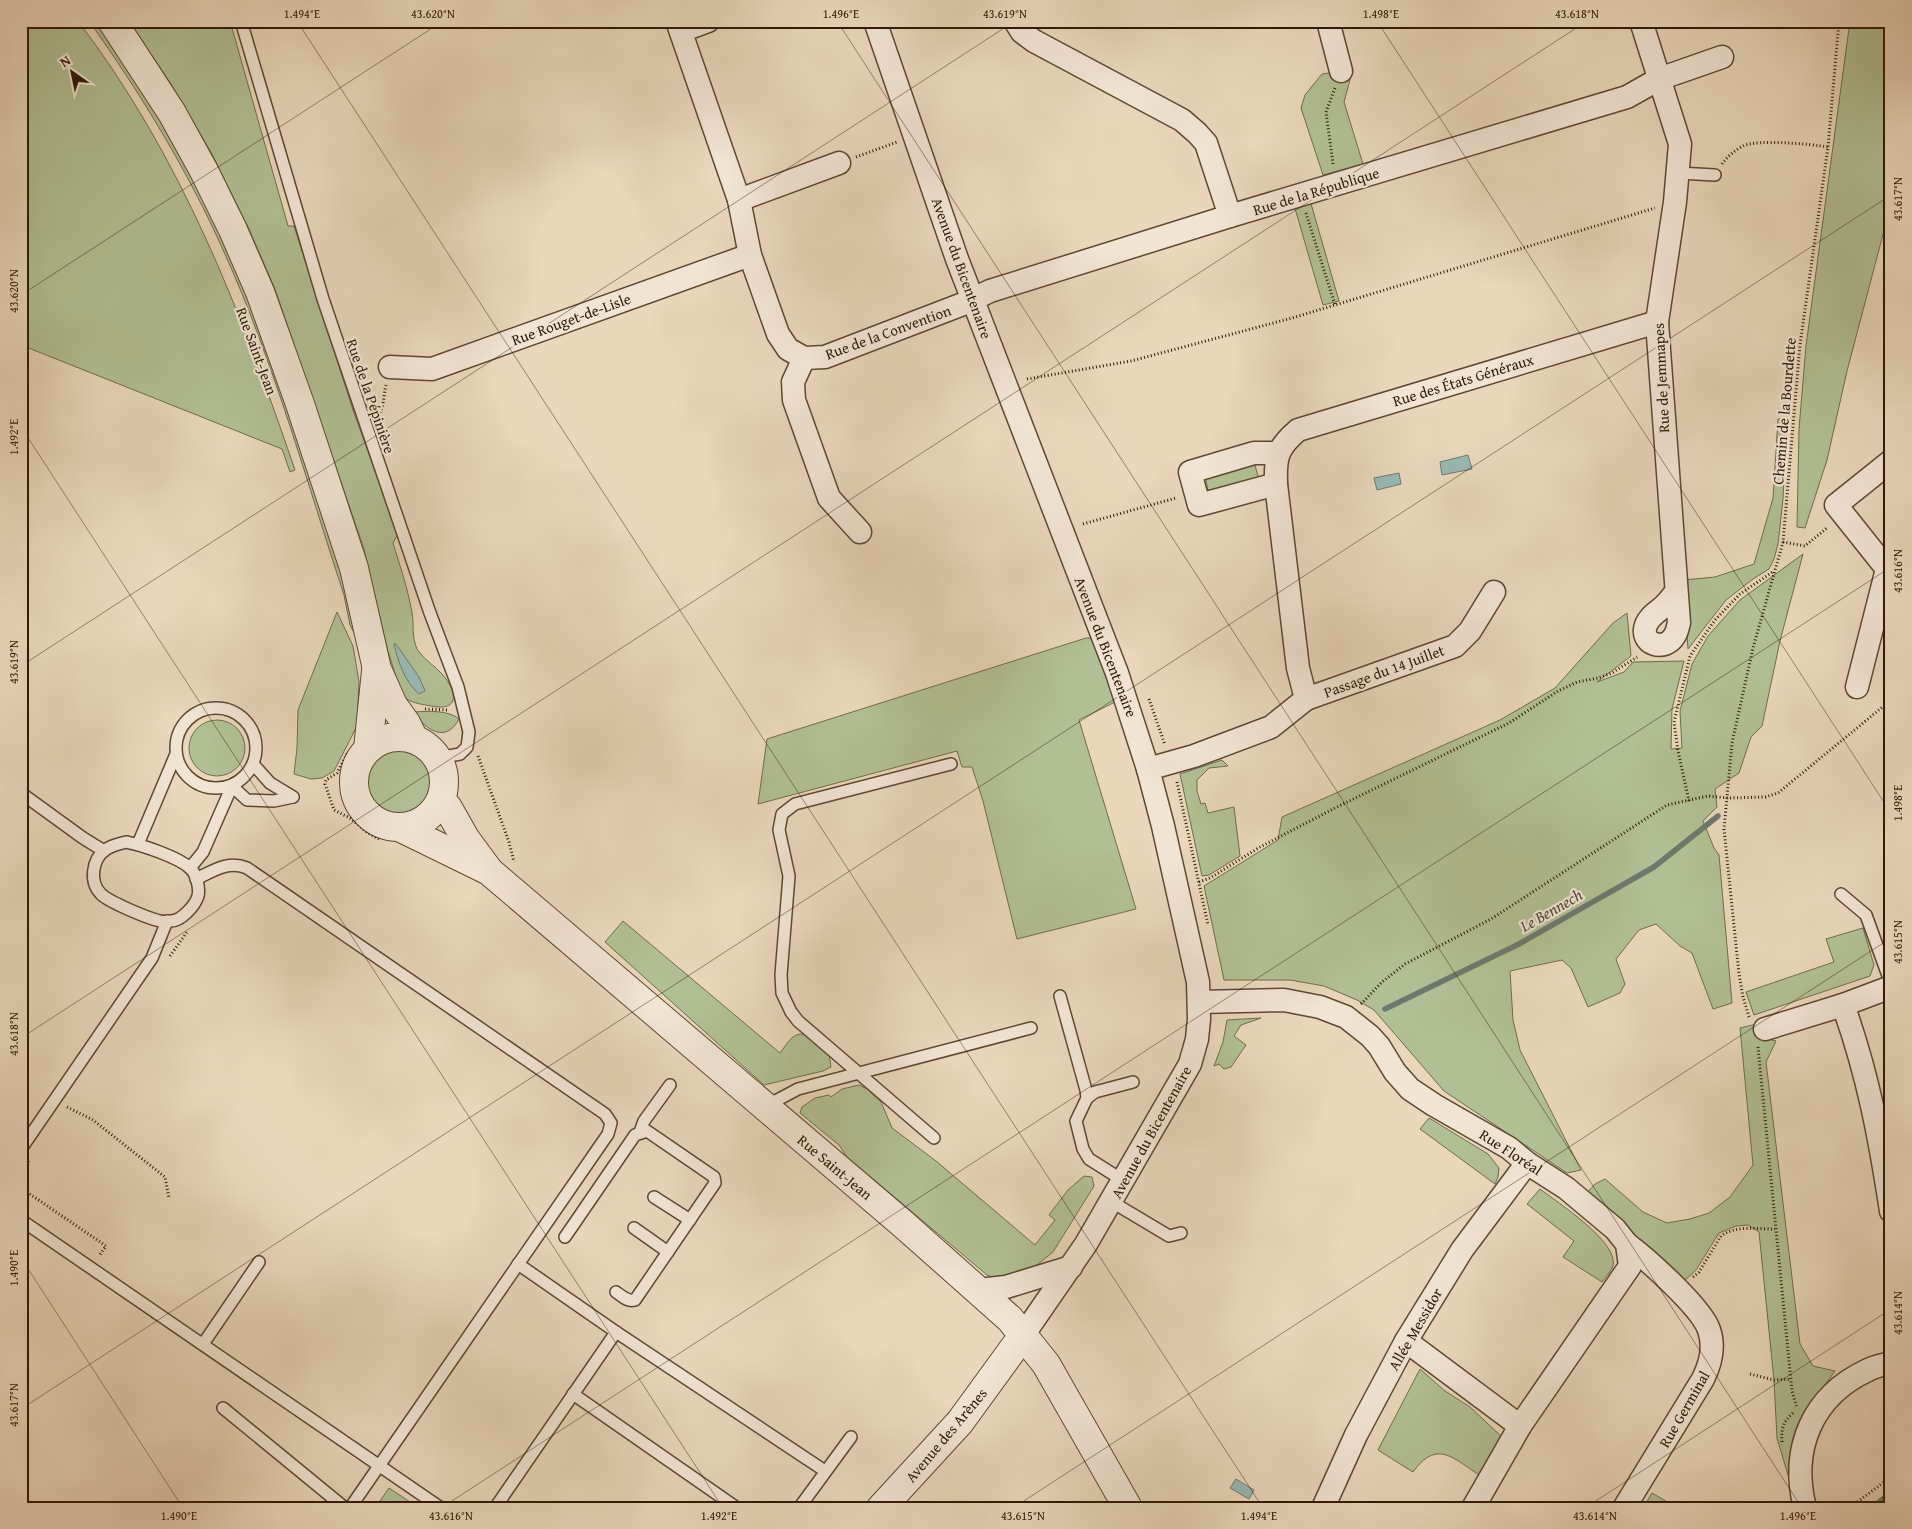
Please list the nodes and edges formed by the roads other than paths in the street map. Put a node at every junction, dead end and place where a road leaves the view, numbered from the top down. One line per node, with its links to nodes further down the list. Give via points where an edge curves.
1 (241, 21): 34 (lane, Rue de la Pépinière, via 323,299 458,688 469,732 467,747 460,754)
2 (708, 21): 7 (street, Rue de la Convention)
3 (875, 21): 18 (street, Avenue du Bicentenaire)
4 (1016, 21): 16 (street, via 1022,32 1034,41 1182,120 1197,132 1206,143)
5 (1330, 21): 10 (street)
6 (1641, 21): 11 (street, Rue de Jemmapes)
7 (679, 26): 15 (street, Rue de la Convention)
8 (102, 28): 28 (street, Rue Saint-Jean, via 172,113 200,162 260,292 354,568)
9 (1722, 57): 11 (street)
10 (1341, 70)
11 (1659, 79): 13 (street, Rue de Jemmapes, via 1680,144); 16 (street, Rue de la République, via 1626,97)
12 (839, 163): 15 (street)
13 (1678, 173): 14 (lane); 19 (street, Rue de Jemmapes)
14 (1714, 175)
15 (740, 200): 17 (street, Rue de la Convention)
16 (1230, 216): 18 (street, Rue de la République)
17 (750, 255): 20 (street, Rue de la Convention, via 778,334 788,349); 21 (street, Rue Rouget-de-Lisle, via 432,369)
18 (972, 299): 20 (street, Rue de la Convention, via 825,357); 37 (street, Avenue du Bicentenaire, via 1117,673)
19 (1656, 322): 22 (street, Rue des États Généraux, via 1298,430); 27 (street, Rue de Jemmapes, via 1678,623 1675,635)
20 (804, 358): 25 (street, Rue de la Convention, via 793,382 794,400 830,498)
21 (390, 367)
22 (1278, 452): 24 (street); 24 (street, via 1254,453 1190,472 1199,505)
23 (1891, 461): 29 (street, via 1836,505 1887,570)
24 (1276, 484): 30 (street, via 1298,668)
25 (860, 532)
26 (1494, 592): 30 (street, Passage du 14 Juillet, via 1470,630 1455,646)
27 (1659, 646)
28 (377, 669): 31 (street, Rue Saint-Jean, via 393,705); 32 (street, Rue Saint-Jean)
29 (1857, 687)
30 (1306, 698): 37 (street, via 1271,727 1194,756)
31 (414, 739): 32 (street, via 402,736 389,738); 34 (street, via 428,746)
32 (368, 749): 41 (street, via 360,758 355,774 359,803 376,821)
33 (176, 754): 35 (lane, via 179,733 191,716 211,708 221,708 241,716 254,733); 38 (lane, via 184,773 201,786); 42 (lane)
34 (438, 758): 40 (street, via 444,771 445,786)
35 (254, 764): 38 (lane); 38 (lane, via 270,783 294,797 274,801 247,800)
36 (951, 764): 55 (lane, via 796,804 782,814 779,830 789,876 782,993 798,1021)
37 (1148, 769): 51 (street, Avenue du Bicentenaire)
38 (232, 786): 44 (lane, via 203,852)
39 (21, 793): 43 (lane)
40 (441, 800): 41 (street, via 431,814 417,824); 45 (street, Rue Saint-Jean, via 465,838)
41 (399, 827): 45 (street, Rue Saint-Jean)
42 (138, 844): 43 (lane, via 114,844); 44 (lane)
43 (104, 851): 48 (lane, via 93,872 99,892 107,900)
44 (190, 868): 46 (lane)
45 (502, 869): 59 (street, Rue Saint-Jean)
46 (196, 880): 48 (lane, via 198,896 190,909 175,921); 76 (lane, via 227,865 247,868 605,1114 611,1123 608,1134)
47 (1841, 894): 49 (lane, via 1866,915)
48 (167, 921): 62 (lane, via 152,958)
49 (1891, 986): 52 (street)
50 (1060, 996): 58 (lane)
51 (1200, 1002): 63 (street, Rue Floréal, via 1284,1000 1320,1006 1346,1017 1379,1046 1410,1089 1510,1148); 64 (street, Avenue du Bicentenaire, via 1197,1039 1190,1064)
52 (1843, 1004): 54 (street); 67 (street, via 1858,1047 1878,1129)
53 (1032, 1028): 55 (lane)
54 (1757, 1030)
55 (861, 1073): 59 (lane, via 798,1089); 61 (lane)
56 (1133, 1082): 58 (lane, via 1095,1092)
57 (670, 1086): 60 (lane, via 644,1121)
58 (1087, 1098): 64 (lane, via 1076,1121 1083,1149 1089,1160)
59 (765, 1107): 78 (street, Rue Saint-Jean)
60 (640, 1132): 69 (lane, via 647,1131 714,1177 714,1183); 72 (lane)
61 (934, 1138)
62 (21, 1149)
63 (1528, 1163): 73 (street, Rue Floréal, via 1566,1188 1615,1229); 82 (street, Allée Messidor, via 1462,1250)
64 (1124, 1181): 66 (street, Avenue du Bicentenaire)
65 (654, 1197): 69 (lane)
66 (1112, 1202): 71 (lane, via 1169,1236); 77 (street, Avenue du Bicentenaire)
67 (1891, 1211)
68 (21, 1220): 83 (lane)
69 (690, 1220): 74 (lane)
70 (634, 1228): 74 (lane)
71 (1181, 1233)
72 (565, 1237)
73 (1627, 1244): 87 (street, via 1630,1266); 101 (street, Rue Germinal, via 1646,1259 1702,1317 1709,1330 1712,1358 1703,1379)
74 (668, 1252): 79 (lane, via 636,1300 631,1301)
75 (259, 1262): 83 (lane)
76 (518, 1264): 80 (lane); 89 (lane)
77 (1071, 1267): 78 (street, via 1006,1287); 81 (street, Avenue du Bicentenaire)
78 (979, 1290): 81 (street, Rue Saint-Jean)
79 (616, 1292)
80 (616, 1332): 85 (lane); 90 (lane)
81 (1024, 1334): 97 (street, Avenue des Arènes, via 960,1422); 98 (street, Rue Saint-Jean, via 1046,1364)
82 (1406, 1341): 87 (street); 99 (street, Allée Messidor, via 1356,1435)
83 (203, 1344): 89 (lane)
84 (1891, 1364): 102 (street, via 1869,1369 1849,1381 1818,1411 1807,1432 1801,1460 1800,1483)
85 (573, 1394): 94 (lane); 95 (lane)
86 (223, 1408): 91 (lane)
87 (1520, 1426): 100 (street)
88 (851, 1437): 90 (lane)
89 (381, 1466): 92 (lane); 93 (lane)
90 (825, 1471): 96 (lane)
91 (345, 1508)
92 (350, 1508)
93 (442, 1508)
94 (495, 1508)
95 (737, 1508)
96 (799, 1508)
97 (881, 1508)
98 (1128, 1508)
99 (1323, 1508)
100 (1473, 1508)
101 (1624, 1508)
102 (1805, 1508)

